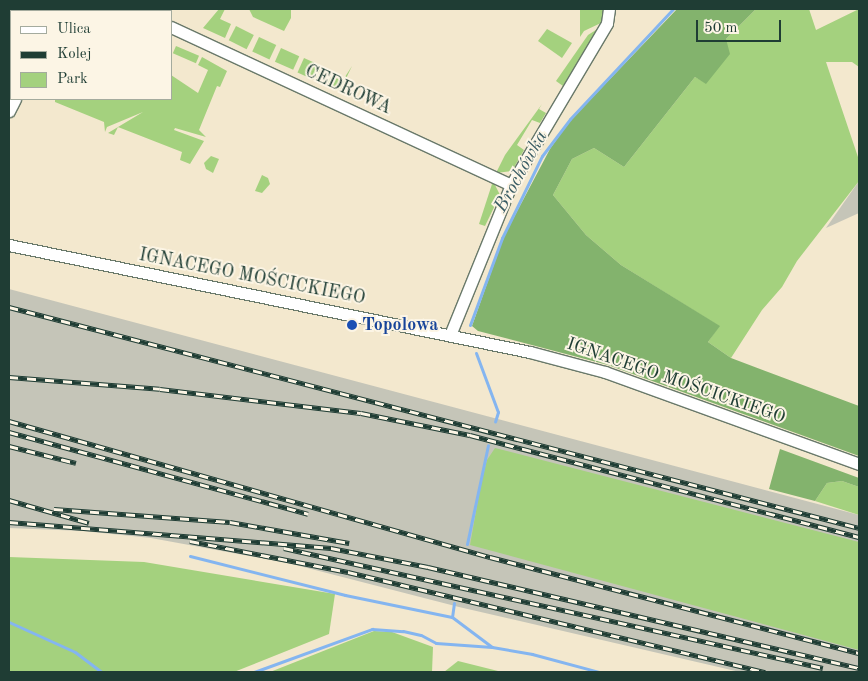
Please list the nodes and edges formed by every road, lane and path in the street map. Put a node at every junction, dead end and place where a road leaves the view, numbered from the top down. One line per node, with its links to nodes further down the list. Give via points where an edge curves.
1 (609, 9): 3 (street, via 607,23)
2 (172, 27): 3 (street, CEDROWA)
3 (511, 186): 5 (street)
4 (9, 245): 5 (street, IGNACEGO MOŚCICKIEGO)
5 (450, 334): 6 (street, IGNACEGO MOŚCICKIEGO, via 605,372)
6 (859, 464)

